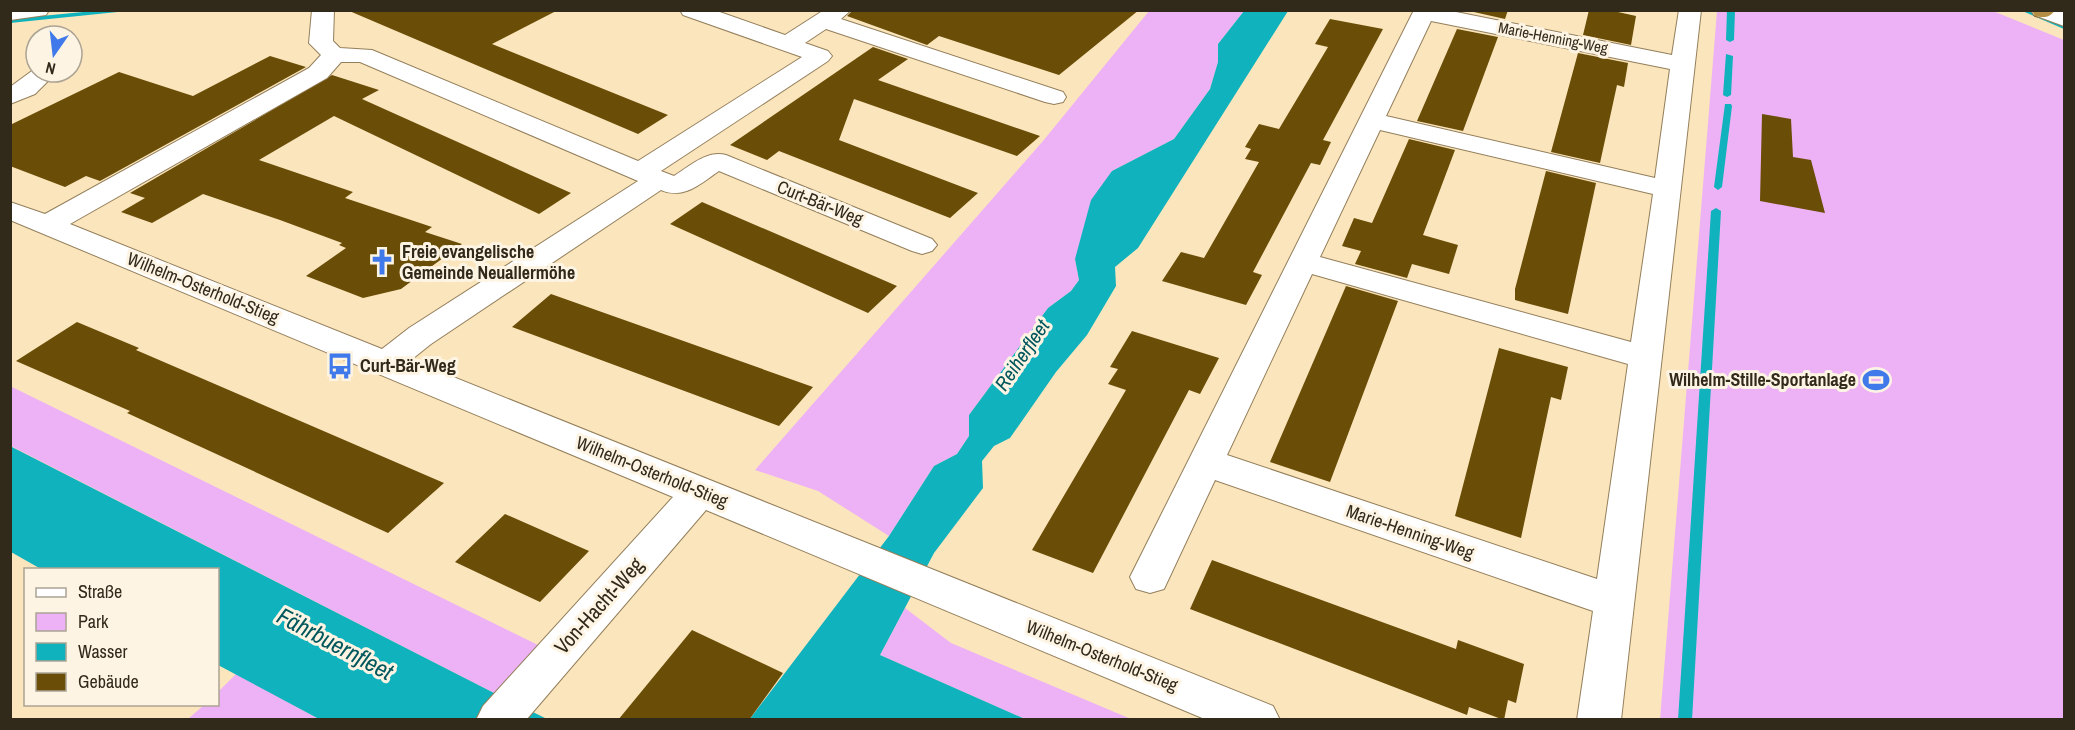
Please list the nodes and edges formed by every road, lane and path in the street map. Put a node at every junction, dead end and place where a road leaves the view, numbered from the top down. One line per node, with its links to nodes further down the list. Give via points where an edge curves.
1 (38, 10): 7 (street)
2 (323, 10): 12 (street, via 321,43)
3 (691, 10): 11 (street)
4 (1690, 10): 14 (street)
5 (2043, 11): 9 (street)
6 (1424, 12): 14 (street, Marie-Henning-Weg); 18 (street, Marie-Henning-Weg)
7 (10, 13)
8 (832, 16): 10 (street); 11 (street)
9 (2064, 19)
10 (857, 32): 13 (street); 17 (street)
11 (787, 44): 13 (street)
12 (334, 55): 21 (street, via 364,55); 24 (street, via 318,73)
13 (820, 56): 19 (street)
14 (1683, 64): 22 (street)
15 (32, 84): 16 (street)
16 (10, 97)
17 (1054, 97)
18 (1371, 120): 22 (street); 26 (street, Marie-Henning-Weg)
19 (681, 146): 20 (street, Curt-Bär-Weg); 21 (street)
20 (717, 161): 21 (street, via 676,187); 25 (street, Curt-Bär-Weg)
21 (649, 176): 28 (street)
22 (1667, 189): 27 (street)
23 (10, 210): 24 (street, Wilhelm-Osterhold-Stieg)
24 (46, 225): 28 (street, Wilhelm-Osterhold-Stieg)
25 (922, 245)
26 (1302, 262): 27 (street); 29 (street, Marie-Henning-Weg)
27 (1645, 357): 32 (street)
28 (386, 363): 30 (street, Wilhelm-Osterhold-Stieg)
29 (1205, 462): 31 (street, Marie-Henning-Weg); 32 (street, Marie-Henning-Weg)
30 (700, 492): 33 (street, Von-Hacht-Weg); 34 (street, Wilhelm-Osterhold-Stieg)
31 (1150, 577)
32 (1614, 601): 35 (street)
33 (511, 706)
34 (1258, 720)
35 (1599, 720)

